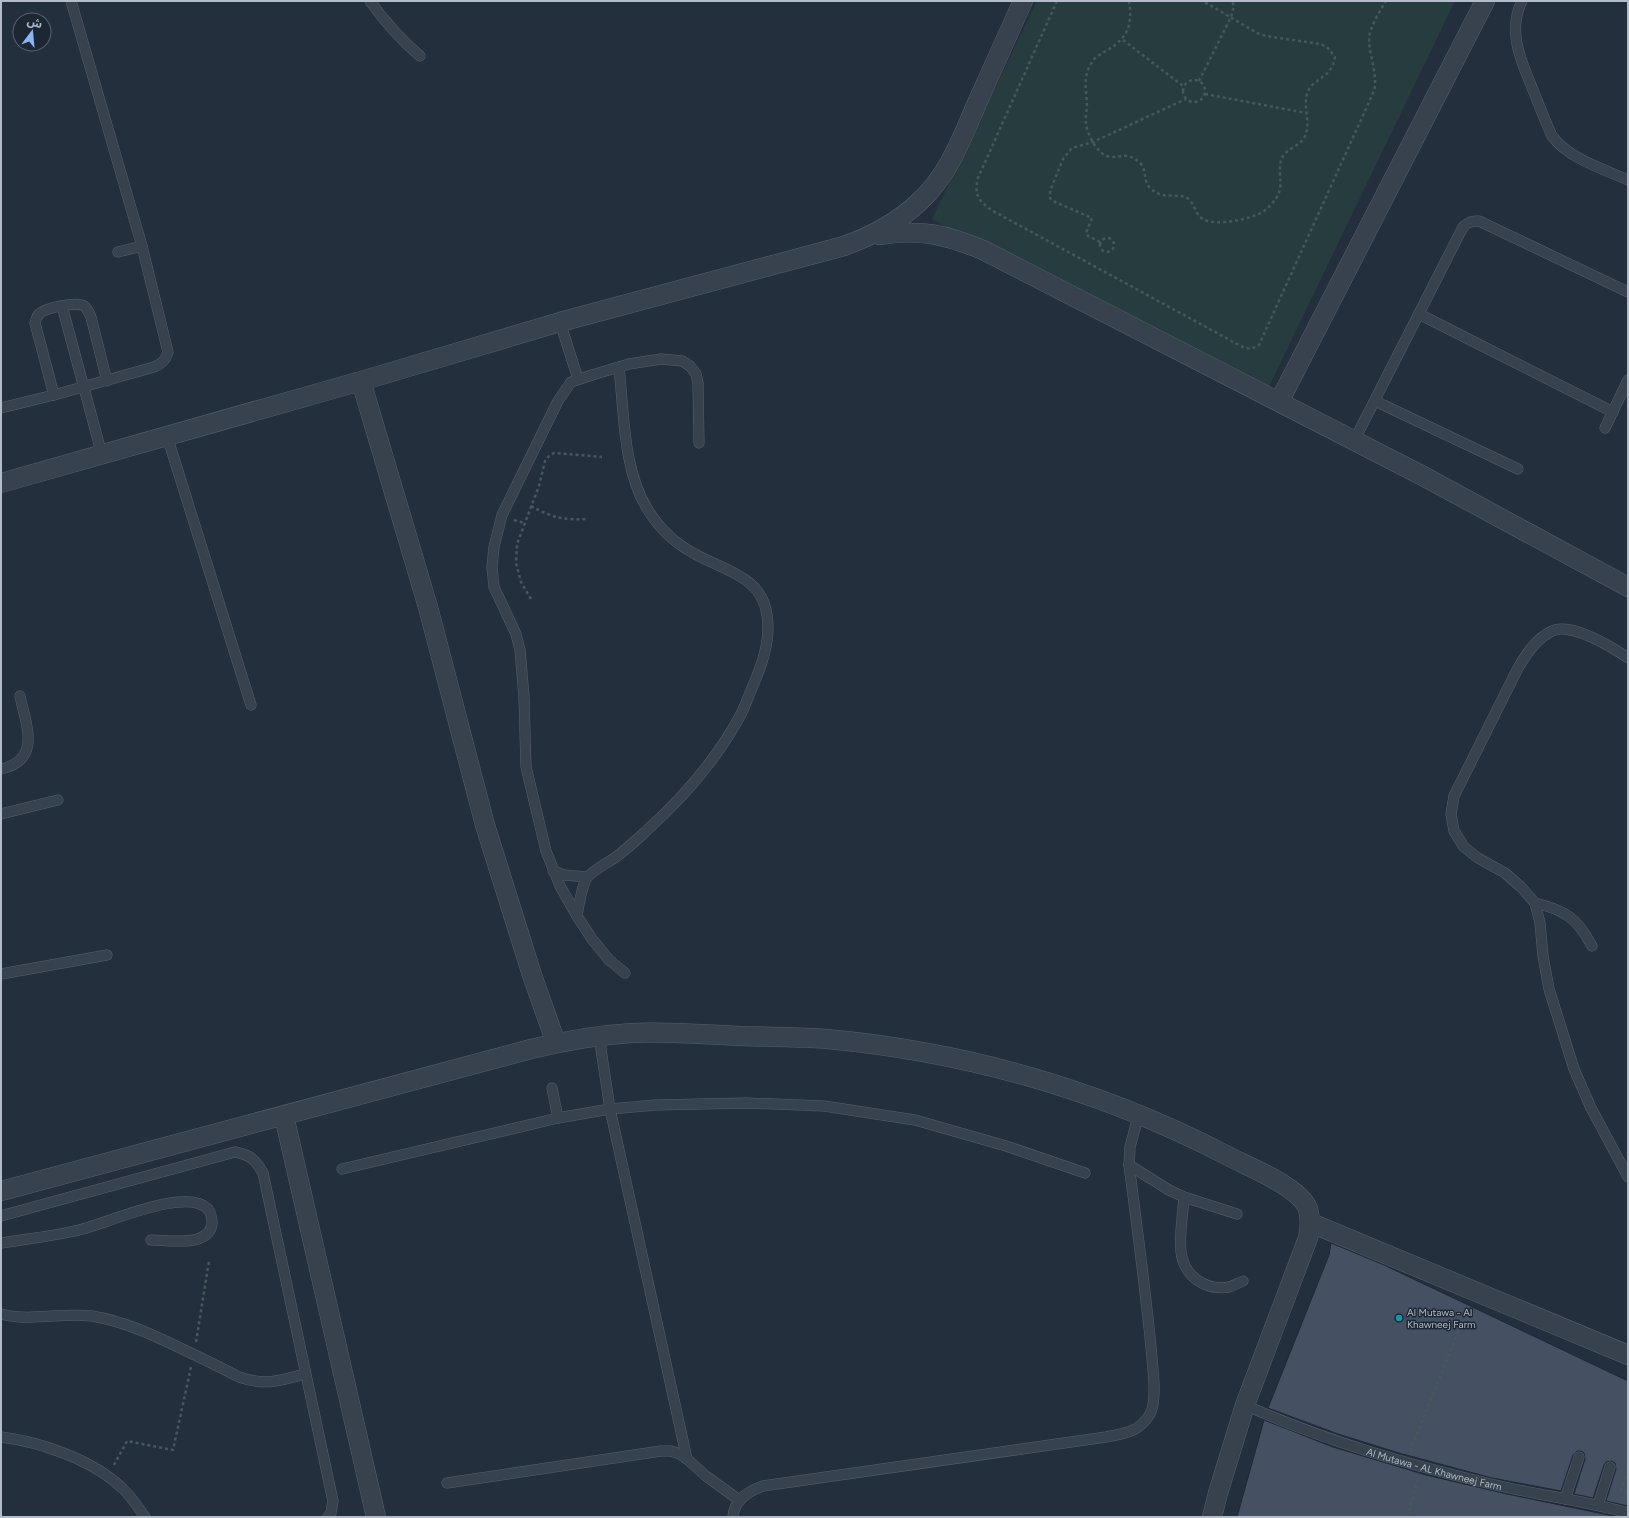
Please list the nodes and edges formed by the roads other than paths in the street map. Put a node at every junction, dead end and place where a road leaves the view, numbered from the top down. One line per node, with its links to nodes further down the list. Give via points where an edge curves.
1 (71, 1): 9 (lane)
2 (370, 1): 6 (lane, via 382,19)
3 (1023, 1): 8 (street, via 940,180 903,216)
4 (1485, 1): 23 (street)
5 (1522, 1): 7 (lane, via 1515,26 1517,50 1552,136 1572,154)
6 (420, 56)
7 (1628, 180)
8 (872, 236): 14 (street, via 844,246); 23 (street, via 907,232 928,233 956,239 983,250)
9 (142, 246): 10 (lane); 18 (lane, via 168,352 161,364)
10 (118, 252)
11 (1628, 292): 13 (lane, via 1479,221 1473,221 1463,227)
12 (62, 306): 18 (lane, via 78,303 89,311); 20 (lane); 21 (lane, via 39,314 35,323)
13 (1419, 314): 22 (lane); 25 (lane)
14 (560, 322): 16 (lane); 19 (street)
15 (619, 367): 16 (lane); 28 (lane, via 661,359 682,361 690,366 696,374 698,383); 41 (lane, via 630,466 641,499 661,528 677,543 749,582 761,596 767,613 768,632 758,675 740,716 716,753 670,809 622,852)
16 (578, 379): 40 (lane, via 571,382 558,401 502,516 492,567 494,587 516,634 520,650 526,767)
17 (1628, 380): 25 (lane)
18 (106, 381): 20 (lane)
19 (361, 381): 27 (street); 49 (street, via 428,607 485,825)
20 (83, 387): 21 (lane); 30 (lane)
21 (54, 395): 24 (lane)
22 (1375, 401): 29 (lane); 31 (lane)
23 (1279, 402): 29 (street)
24 (1, 408)
25 (1613, 412): 26 (lane)
26 (1604, 428)
27 (168, 436): 30 (street); 36 (lane)
28 (698, 442)
29 (1354, 442): 33 (street, via 1505,519)
30 (102, 455): 32 (street)
31 (1518, 469)
32 (1, 483)
33 (1628, 587)
34 (1628, 658): 42 (lane, via 1578,632 1564,629 1552,630 1538,640 1525,655 1454,796 1451,814 1453,826 1464,847 1522,886)
35 (20, 696): 37 (lane, via 28,746 19,763)
36 (251, 705)
37 (1, 769)
38 (58, 800): 39 (lane)
39 (1, 814)
40 (553, 871): 41 (lane); 43 (lane)
41 (587, 878): 43 (lane)
42 (1535, 903): 44 (lane, via 1553,907 1569,916 1583,929); 58 (lane, via 1549,989 1574,1069 1591,1108)
43 (577, 916): 46 (lane, via 609,960)
44 (1592, 946)
45 (107, 955): 47 (lane)
46 (625, 973)
47 (1, 974)
48 (599, 1036): 49 (street); 51 (lane); 52 (street, via 669,1033 826,1039 919,1051 1069,1088)
49 (556, 1043): 53 (street)
50 (552, 1088): 54 (lane)
51 (610, 1109): 54 (lane); 57 (lane, via 746,1103 824,1106 915,1120 1006,1146); 73 (lane)
52 (1138, 1113): 55 (lane, via 1130,1147); 63 (street, via 1286,1186 1299,1195 1308,1208)
53 (284, 1116): 59 (street); 82 (street)
54 (558, 1118): 56 (lane)
55 (1129, 1165): 60 (lane); 77 (lane, via 1148,1312 1154,1393 1151,1412 1140,1427 1106,1437 763,1486 750,1490)
56 (342, 1169)
57 (1085, 1173)
58 (1628, 1177)
59 (1, 1191)
60 (1184, 1197): 61 (lane); 66 (lane, via 1181,1251 1184,1264 1191,1276 1202,1284 1216,1288 1230,1287)
61 (1237, 1214)
62 (1, 1216): 69 (lane, via 235,1152 247,1155 257,1162 262,1173)
63 (1311, 1223): 68 (street); 70 (street, via 1303,1254)
64 (151, 1240): 65 (lane, via 201,1239 212,1227 210,1211 198,1202 155,1206 81,1229)
65 (1, 1243)
66 (1243, 1281)
67 (1, 1314): 69 (lane, via 10,1317 63,1314 121,1322 254,1382 269,1382)
68 (1628, 1355)
69 (305, 1374): 81 (lane, via 333,1501)
70 (1245, 1405): 76 (lane, Al Mutawa - AL Khawneej Farm, via 1334,1441 1405,1462 1492,1485); 84 (street)
71 (1, 1437): 80 (lane, via 48,1447 89,1465 123,1488)
72 (1579, 1457): 76 (lane)
73 (687, 1459): 75 (lane, via 671,1451 661,1451); 77 (lane)
74 (1610, 1467): 78 (lane)
75 (447, 1483)
76 (1566, 1499): 78 (lane, Al Mutawa - AL Khawneej Farm)
77 (739, 1500): 83 (lane)
78 (1598, 1506): 79 (lane, Al Mutawa - AL Khawneej Farm)
79 (1628, 1513)
80 (145, 1517)
81 (328, 1517)
82 (376, 1517)
83 (733, 1517)
84 (1212, 1517)

